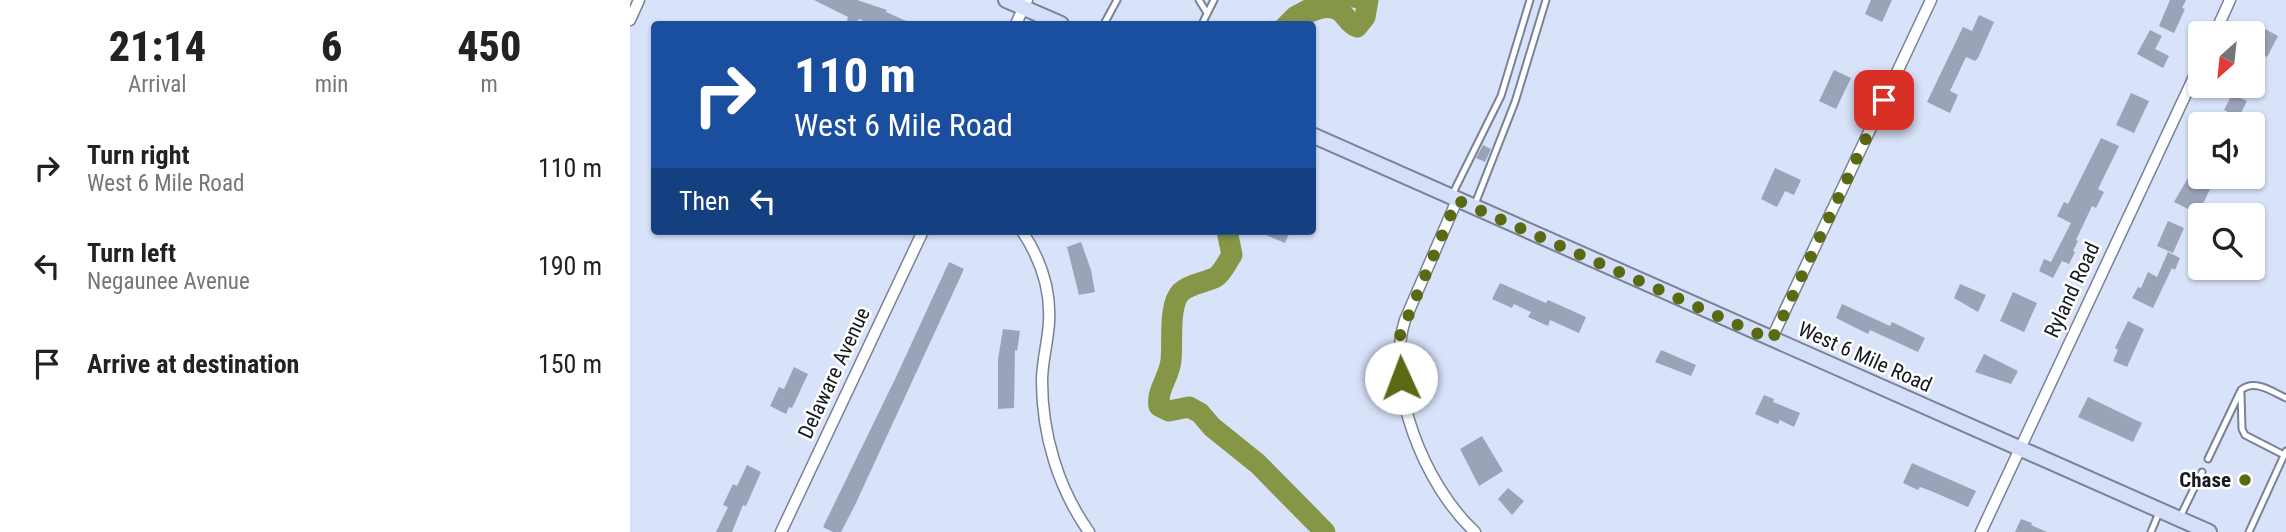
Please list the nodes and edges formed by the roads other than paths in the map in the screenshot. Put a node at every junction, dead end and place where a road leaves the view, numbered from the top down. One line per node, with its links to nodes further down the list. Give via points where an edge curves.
1 (639, 0): 12 (street)
2 (1006, 0): 10 (main road)
3 (1116, 0): 15 (lane)
4 (1199, 0): 11 (lane)
5 (1214, 0): 11 (lane)
6 (1530, 0): 19 (lane)
7 (1546, 0): 20 (lane)
8 (1931, 0): 26 (street)
9 (2230, 0): 17 (street)
10 (1025, 4): 13 (street); 14 (main road)
11 (1207, 13): 16 (lane)
12 (630, 20)
13 (1017, 21)
14 (1056, 21)
15 (1106, 21)
16 (1203, 21)
17 (2220, 21)
18 (2188, 89): 29 (street, Ryland Road)
19 (1501, 96): 20 (lane); 22 (lane)
20 (1515, 102): 23 (lane)
21 (1316, 137): 22 (main road, West 6 Mile Road)
22 (1454, 198): 23 (main road, West 6 Mile Road); 38 (street, via 1399,338 1400,366 1406,411 1434,478)
23 (1474, 207): 26 (main road, West 6 Mile Road)
24 (921, 235): 36 (street, Delaware Avenue)
25 (1025, 235): 37 (street, via 1043,272 1049,307 1042,378 1046,433 1065,489)
26 (1772, 340): 29 (main road, West 6 Mile Road)
27 (2241, 390): 28 (lane, via 2254,384); 30 (lane, via 2245,435); 31 (lane)
28 (2286, 398)
29 (2018, 449): 33 (main road, West 6 Mile Road); 39 (street, Ryland Road)
30 (2285, 453): 41 (lane)
31 (2208, 459)
32 (2202, 472): 34 (lane)
33 (2160, 510): 34 (main road, West 6 Mile Road); 40 (lane)
34 (2179, 519): 35 (main road, West 6 Mile Road)
35 (2200, 530)
36 (781, 532)
37 (1089, 532)
38 (1475, 532)
39 (1982, 532)
40 (2151, 532)
41 (2249, 532)

